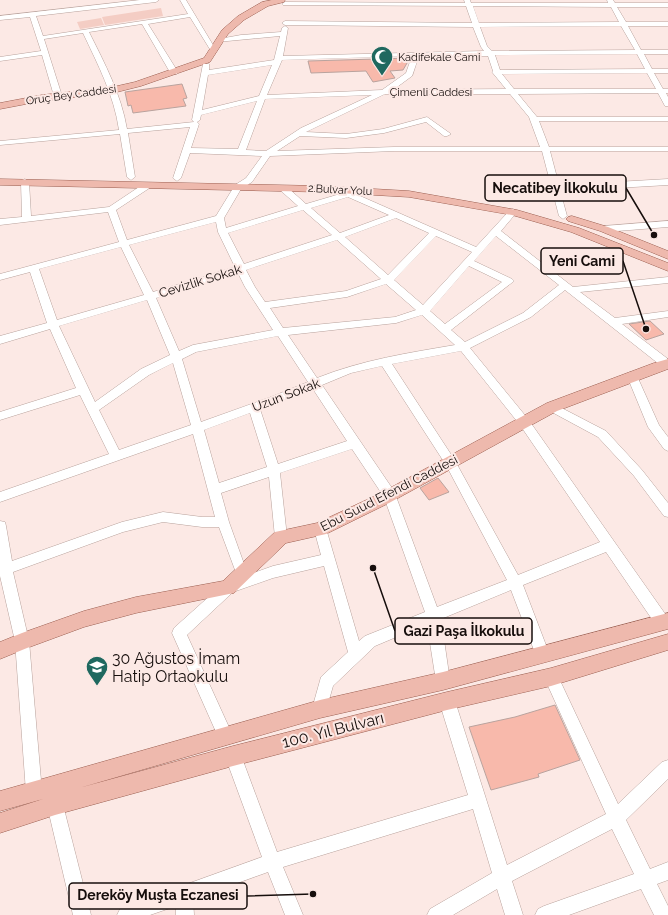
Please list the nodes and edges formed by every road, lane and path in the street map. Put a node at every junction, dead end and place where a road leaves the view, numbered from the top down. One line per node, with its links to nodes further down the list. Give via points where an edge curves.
1 (88, 0): 7 (street)
2 (152, 0): 7 (street)
3 (183, 0): 10 (street)
4 (468, 2): 5 (street); 8 (street); 15 (street)
5 (611, 3): 6 (street); 13 (street)
6 (668, 6)
7 (85, 8): 9 (street)
8 (284, 9): 15 (street); 17 (street); 19 (main road, via 265,4 241,18)
9 (32, 14): 11 (street); 18 (street)
10 (192, 15): 12 (street); 20 (street)
11 (0, 18)
12 (144, 22): 16 (street); 30 (street)
13 (623, 24): 14 (street); 15 (street); 21 (street)
14 (668, 24)
15 (476, 25): 25 (street, via 484,47)
16 (85, 31): 18 (street); 34 (street)
17 (284, 34): 19 (street); 28 (street)
18 (40, 38): 23 (street)
19 (219, 41): 20 (main road)
20 (214, 50): 27 (main road)
21 (639, 52): 22 (street); 25 (street); 32 (street)
22 (668, 52)
23 (44, 53): 26 (street); 38 (street)
24 (416, 54): 25 (street); 28 (street); 36 (street, via 409,74)
25 (491, 54): 31 (street)
26 (0, 59)
27 (207, 60): 30 (main road, Oruç Bey Caddesi); 33 (street)
28 (278, 60): 33 (street); 39 (street)
29 (668, 71): 32 (street)
30 (174, 72): 34 (main road, Oruç Bey Caddesi)
31 (496, 72): 32 (street); 37 (street)
32 (650, 72): 35 (street)
33 (205, 73): 42 (street)
34 (113, 90): 38 (main road, Oruç Bey Caddesi); 46 (street)
35 (665, 91): 37 (street, Çimenli Caddesi); 40 (street)
36 (384, 92): 37 (street, Çimenli Caddesi); 39 (street, Çimenli Caddesi); 47 (street)
37 (511, 92): 43 (street)
38 (58, 96): 41 (main road, Oruç Bey Caddesi)
39 (262, 97): 42 (street, Çimenli Caddesi); 53 (street)
40 (668, 104)
41 (0, 106)
42 (197, 114): 45 (street)
43 (534, 119): 44 (street); 52 (street)
44 (668, 119)
45 (195, 124): 46 (street); 51 (street)
46 (124, 131): 49 (street); 56 (street)
47 (298, 134): 48 (street, via 346,136 384,131 426,119); 54 (street)
48 (447, 134)
49 (0, 143)
50 (668, 149): 52 (street)
51 (186, 150): 53 (street); 57 (street)
52 (546, 150): 54 (street, via 394,149); 66 (street)
53 (241, 152): 54 (street)
54 (268, 154): 58 (street)
55 (0, 175): 56 (main road, 2.Bulvar Yolu)
56 (131, 177): 57 (main road, 2.Bulvar Yolu)
57 (177, 178): 58 (main road, 2.Bulvar Yolu)
58 (248, 180): 63 (street); 71 (main road, 2.Bulvar Yolu, via 333,181 411,188 511,204)
59 (0, 182): 60 (main road, 2.Bulvar Yolu)
60 (25, 182): 62 (main road, 2.Bulvar Yolu); 73 (street)
61 (668, 182): 66 (street, via 616,184)
62 (148, 185): 63 (main road, 2.Bulvar Yolu); 68 (street)
63 (238, 187): 64 (main road, 2.Bulvar Yolu); 72 (street)
64 (283, 188): 65 (main road, 2.Bulvar Yolu); 67 (street)
65 (343, 192): 67 (street); 69 (main road, 2.Bulvar Yolu, via 409,194); 70 (street)
66 (556, 192): 71 (street)
67 (304, 207): 78 (street); 80 (street)
68 (111, 209): 73 (street); 81 (street)
69 (513, 212): 77 (street); 85 (main road, 2.Bulvar Yolu, via 575,230)
70 (397, 215): 79 (street); 80 (street, Cevizlik Sokak)
71 (562, 216): 76 (main road, 2.Bulvar Yolu)
72 (219, 218): 78 (street); 81 (street)
73 (27, 219): 74 (street)
74 (0, 222)
75 (668, 224): 76 (street)
76 (604, 229): 83 (main road, 2.Bulvar Yolu)
77 (495, 231): 82 (street); 91 (street)
78 (223, 232): 87 (street)
79 (435, 232): 82 (street); 89 (street)
80 (339, 237): 87 (street, Cevizlik Sokak); 89 (street)
81 (124, 244): 86 (street); 92 (street)
82 (478, 251): 84 (street)
83 (668, 255)
84 (468, 262): 94 (street); 98 (street, via 509,281)
85 (668, 267)
86 (34, 268): 88 (street); 97 (street)
87 (241, 269): 92 (street, Cevizlik Sokak); 93 (street)
88 (0, 277)
89 (388, 280): 93 (street, via 347,294); 94 (street)
90 (668, 280): 91 (street)
91 (568, 287): 96 (street); 101 (street, Uzun Sokak, via 527,315)
92 (150, 296): 97 (street, Cevizlik Sokak); 102 (street)
93 (262, 306): 99 (street)
94 (424, 311): 98 (street); 99 (street, via 396,320)
95 (668, 314): 96 (street)
96 (613, 322): 104 (street)
97 (54, 324): 100 (street, Cevizlik Sokak); 107 (street)
98 (445, 330): 101 (street)
99 (280, 332): 102 (street, via 194,349); 106 (street)
100 (0, 340)
101 (464, 347): 103 (street, Uzun Sokak); 112 (street)
102 (176, 356): 110 (street, via 145,372); 113 (street)
103 (385, 362): 106 (street, Uzun Sokak, via 348,370); 117 (street)
104 (668, 365): 105 (main road, Ebu Suud Efendi Caddesi)
105 (632, 376): 109 (main road, Ebu Suud Efendi Caddesi); 115 (street, via 654,427)
106 (315, 384): 108 (street, Uzun Sokak); 114 (street)
107 (83, 390): 110 (street); 111 (street)
108 (254, 407): 113 (street, Uzun Sokak); 118 (street)
109 (552, 407): 112 (main road, Ebu Suud Efendi Caddesi); 122 (street, via 602,434 638,473)
110 (92, 409): 116 (street)
111 (0, 416)
112 (524, 422): 117 (main road, Ebu Suud Efendi Caddesi); 127 (street)
113 (197, 427): 116 (street, Uzun Sokak); 119 (street)
114 (355, 443): 118 (street); 120 (street)
115 (668, 446)
116 (116, 455): 121 (street, Uzun Sokak)
117 (450, 462): 120 (main road, Ebu Suud Efendi Caddesi); 131 (street)
118 (274, 470): 119 (street); 126 (street)
119 (214, 490): 123 (street)
120 (390, 495): 125 (main road, Ebu Suud Efendi Caddesi); 133 (street)
121 (0, 497)
122 (668, 512)
123 (223, 522): 129 (street, via 163,517 122,526); 130 (street)
124 (0, 526): 129 (street)
125 (320, 529): 126 (main road, Ebu Suud Efendi Caddesi); 128 (street)
126 (282, 537): 130 (main road)
127 (608, 545): 131 (street); 134 (street)
128 (329, 559): 132 (street, via 272,572); 138 (street)
129 (3, 569): 135 (street)
130 (242, 574): 132 (main road)
131 (515, 582): 133 (street); 139 (street)
132 (228, 588): 135 (main road, via 136,605 84,619); 144 (street, via 178,633)
133 (433, 615): 138 (street, via 370,641); 141 (street)
134 (665, 622): 139 (main road, 100. Yıl Bulvarı)
135 (22, 641): 137 (main road); 147 (street)
136 (668, 642): 140 (main road, 100. Yıl Bulvarı)
137 (0, 651)
138 (356, 654): 143 (street, via 326,682)
139 (542, 654): 141 (main road, 100. Yıl Bulvarı)
140 (551, 677): 142 (main road, 100. Yıl Bulvarı); 151 (street)
141 (443, 681): 143 (main road, 100. Yıl Bulvarı)
142 (447, 701): 145 (main road, 100. Yıl Bulvarı); 148 (street)
143 (320, 709): 144 (main road, 100. Yıl Bulvarı)
144 (225, 736): 147 (main road, 100. Yıl Bulvarı)
145 (233, 756): 150 (main road, 100. Yıl Bulvarı); 153 (street)
146 (668, 768): 151 (street)
147 (34, 792): 149 (main road, 100. Yıl Bulvarı)
148 (477, 800): 153 (street); 155 (street)
149 (0, 801)
150 (55, 805): 152 (main road, 100. Yıl Bulvarı); 158 (street)
151 (616, 818): 155 (street); 156 (street)
152 (0, 823)
153 (272, 862): 157 (street); 161 (street)
154 (668, 871): 156 (street)
155 (502, 877): 162 (street); 163 (street)
156 (645, 880): 164 (street); 165 (street)
157 (184, 894): 159 (street); 160 (street)
158 (82, 915)
159 (126, 915)
160 (185, 915)
161 (294, 915)
162 (436, 915)
163 (514, 915)
164 (544, 915)
165 (663, 915)

